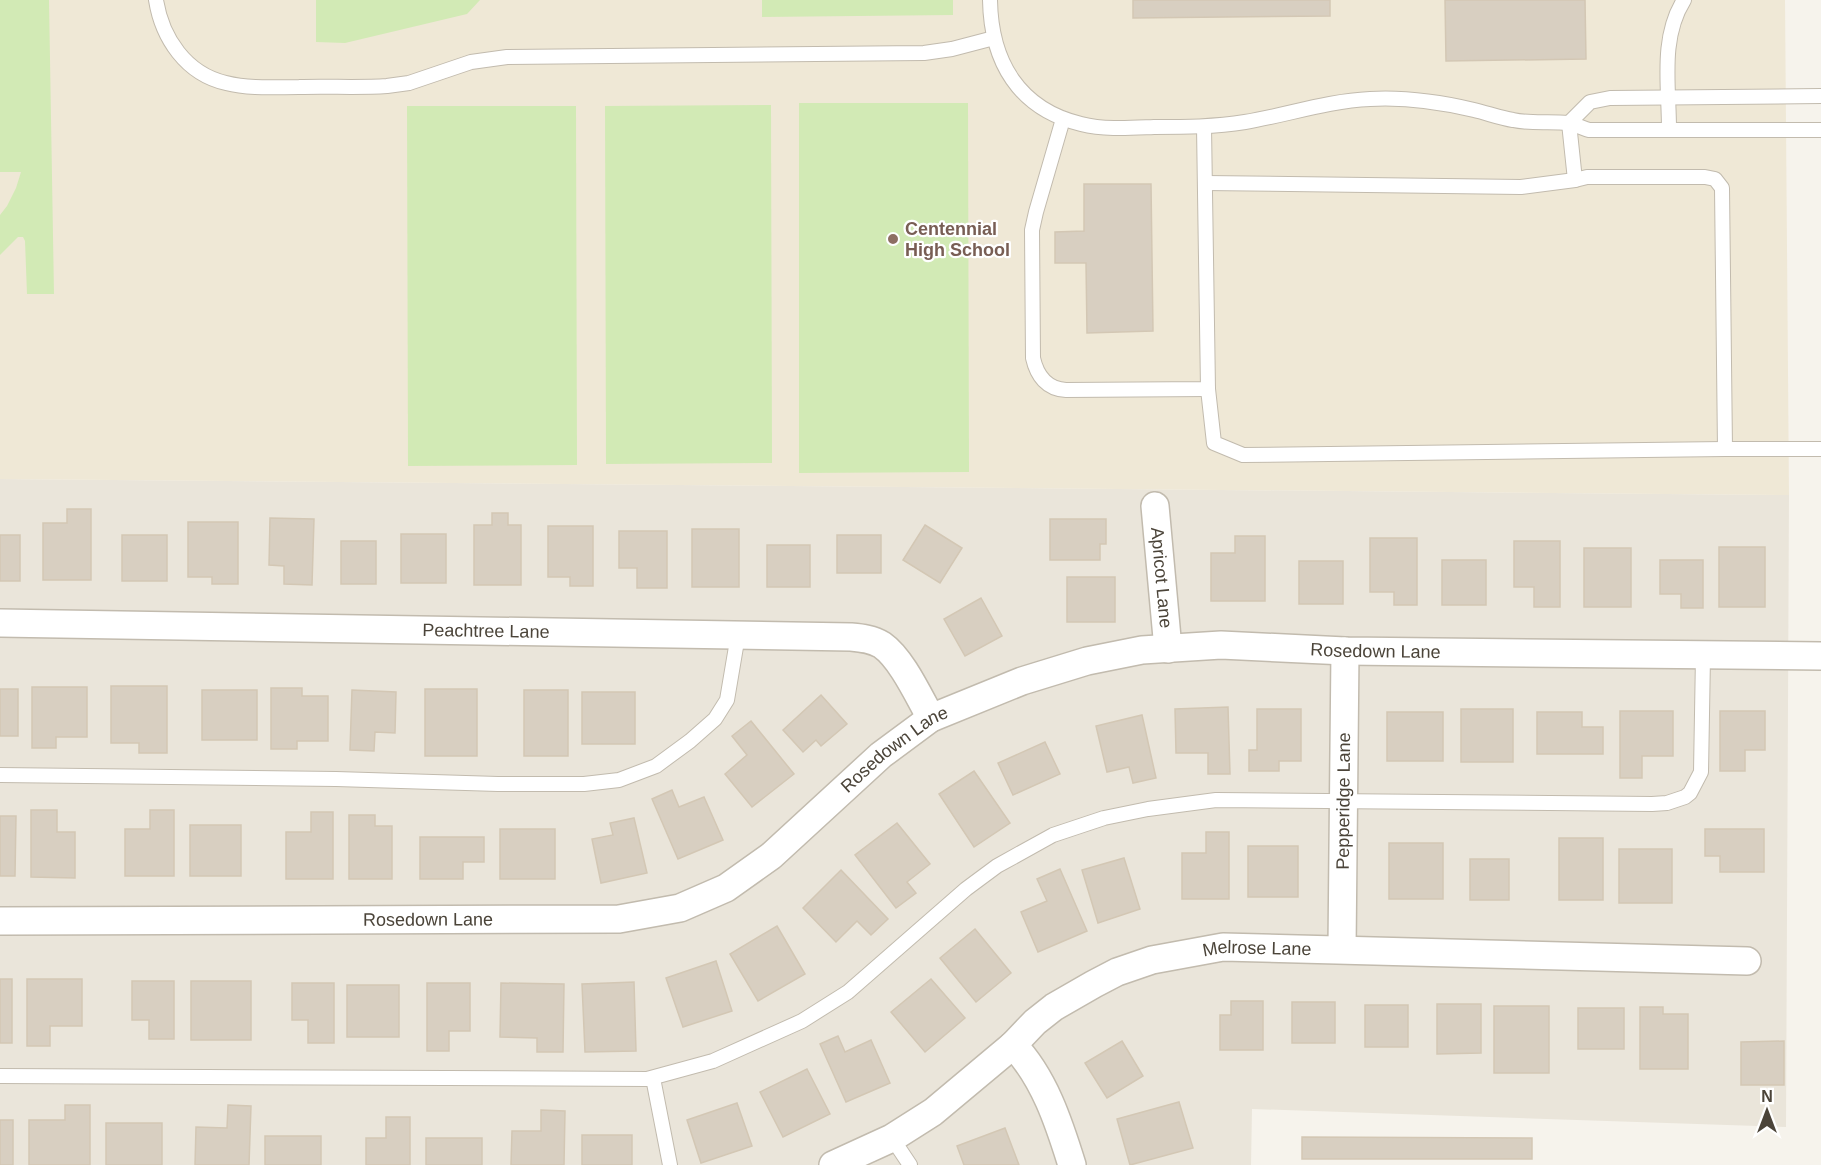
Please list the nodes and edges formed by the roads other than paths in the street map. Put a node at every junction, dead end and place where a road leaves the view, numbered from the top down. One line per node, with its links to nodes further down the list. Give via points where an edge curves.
1 (156, 0): 4 (lane, via 165,32 181,57 214,80 240,86 397,85 471,62 507,57 924,53)
2 (990, 0): 4 (lane)
3 (1684, 0): 6 (lane, via 1670,31)
4 (994, 38): 7 (lane, via 1013,81 1036,104)
5 (1821, 96): 6 (lane)
6 (1669, 98): 8 (lane, via 1598,100 1590,102); 10 (lane)
7 (1063, 119): 9 (lane, via 1105,128); 14 (lane, via 1032,230 1033,358 1038,372 1051,387 1061,390)
8 (1569, 123): 9 (lane, via 1515,121 1437,103 1369,99); 10 (lane, via 1589,130); 12 (lane)
9 (1204, 127): 13 (lane)
10 (1669, 129): 11 (lane)
11 (1821, 129)
12 (1575, 180): 13 (lane, via 1521,187); 15 (lane, via 1705,177 1722,188)
13 (1205, 183): 14 (lane)
14 (1208, 389): 15 (lane, via 1214,443 1243,455)
15 (1725, 449): 16 (lane)
16 (1821, 449)
17 (1155, 506): 20 (street, Apricot Lane)
18 (0, 623): 19 (street, Peachtree Lane)
19 (738, 635): 24 (street, Peachtree Lane, via 871,640 884,646 895,659); 25 (lane, via 727,700 714,719 657,766 620,780 498,784)
20 (1168, 649): 21 (street, Rosedown Lane, via 1221,645); 24 (street, Rosedown Lane, via 1087,661 1022,681)
21 (1345, 651): 22 (street, Rosedown Lane); 26 (street, Pepperidge Lane)
22 (1703, 656): 23 (street, Rosedown Lane); 26 (lane, via 1701,772 1690,793 1677,800 1652,804)
23 (1821, 656)
24 (932, 718): 27 (street, Rosedown Lane, via 881,754 771,856 726,888 680,909 653,915 619,919)
25 (0, 775)
26 (1343, 800): 28 (street, Pepperidge Lane); 32 (lane, via 1183,803 1104,818 1053,835 974,883 848,992 802,1021 713,1061)
27 (0, 921)
28 (1342, 949): 29 (street, Melrose Lane); 30 (street, Melrose Lane, via 1223,947 1152,960 1117,972 1054,1007)
29 (1747, 961)
30 (1013, 1045): 33 (street, Melrose Lane, via 933,1112); 37 (street, via 1025,1057 1047,1095)
31 (0, 1076): 32 (lane)
32 (653, 1078): 34 (lane)
33 (892, 1138): 35 (street, Melrose Lane); 36 (lane)
34 (670, 1165)
35 (833, 1165)
36 (909, 1165)
37 (1072, 1165)

